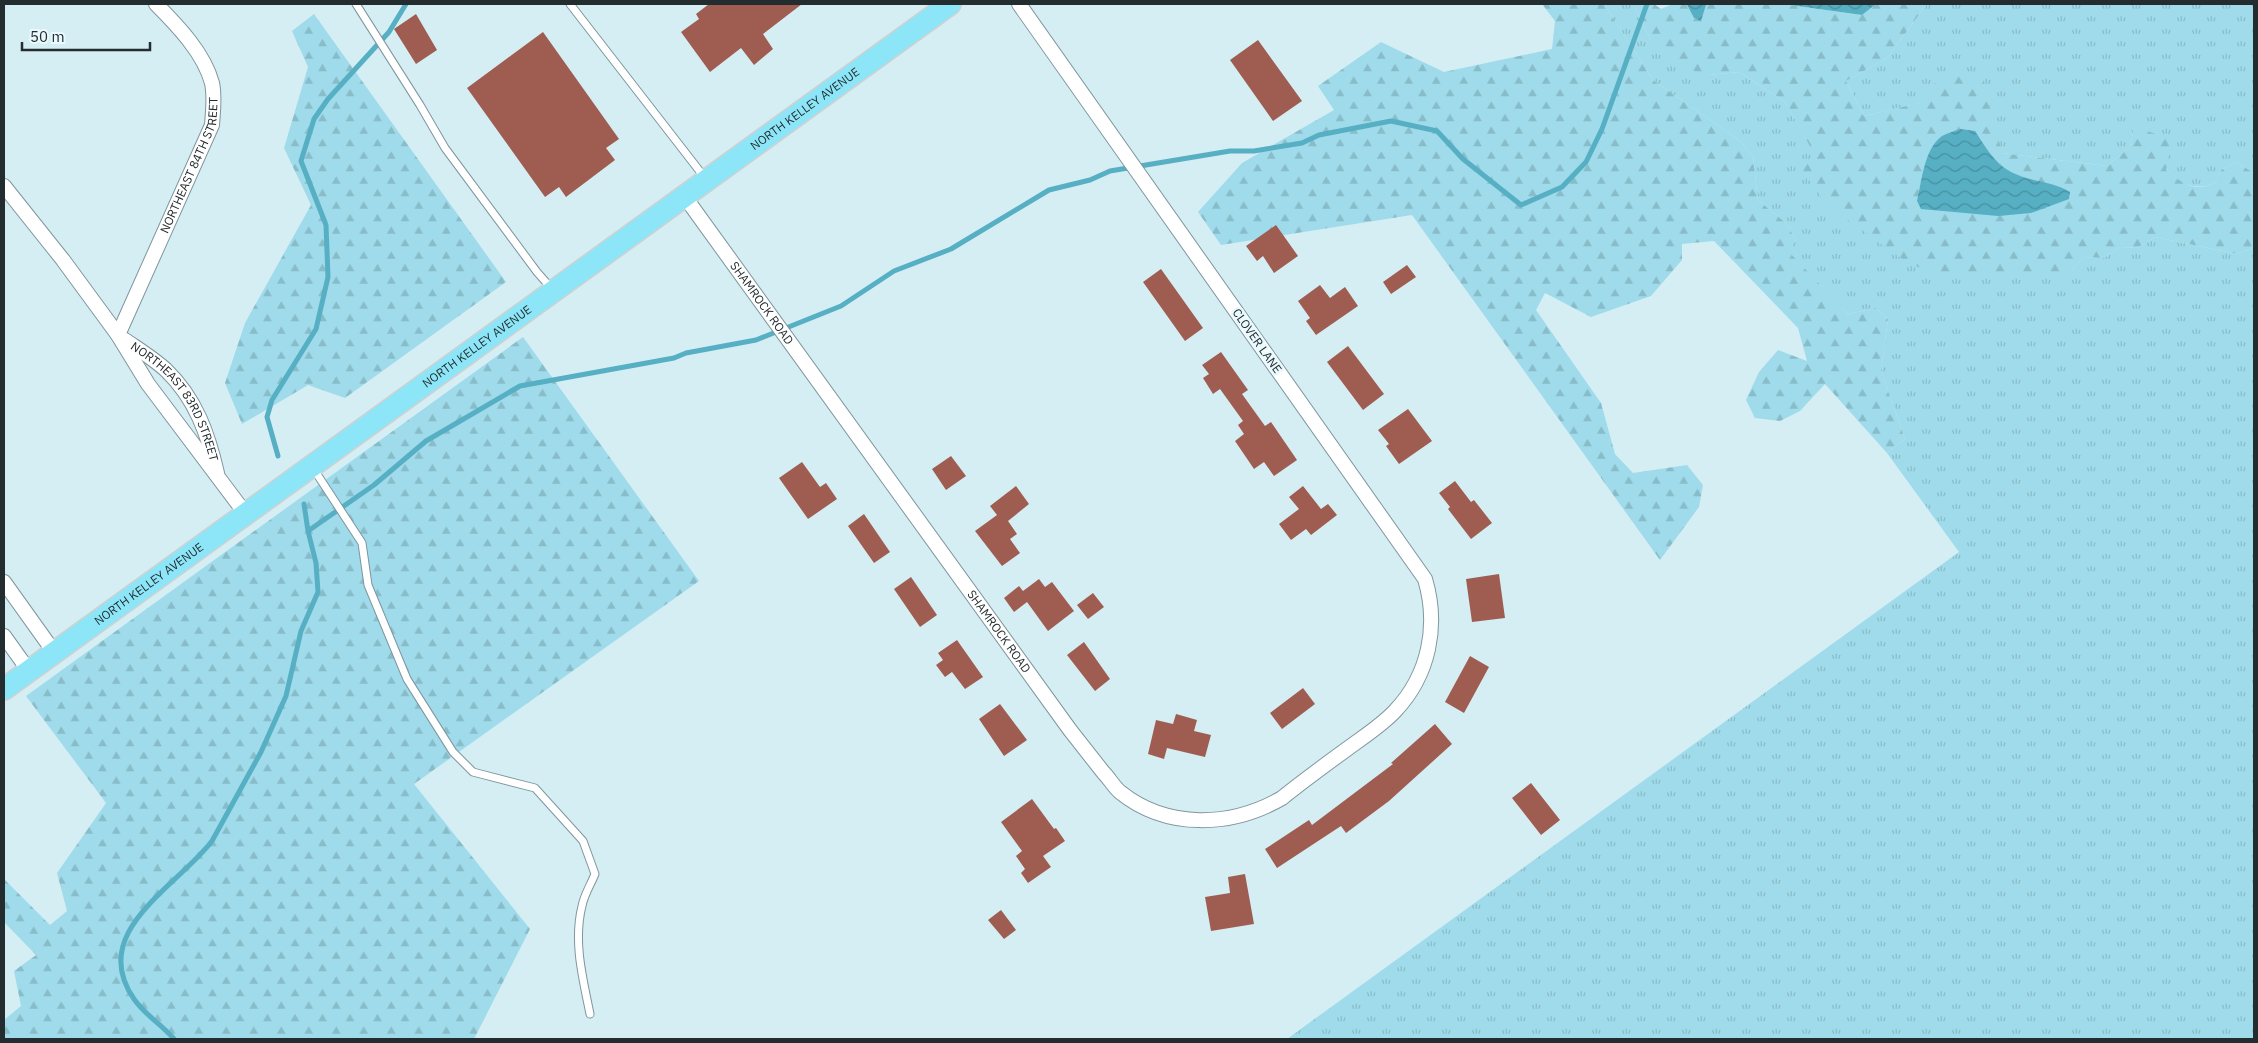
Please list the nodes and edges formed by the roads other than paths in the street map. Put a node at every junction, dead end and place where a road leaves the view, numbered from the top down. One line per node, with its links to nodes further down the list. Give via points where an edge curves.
1 (156, 4): 10 (street, NORTHEAST 84TH STREET, via 190,41 205,66 212,82 212,125)
2 (356, 4): 9 (lane, via 445,148 537,272)
3 (570, 4): 6 (lane)
4 (950, 4): 6 (main road, NORTH KELLEY AVENUE)
5 (1019, 4): 19 (street, CLOVER LANE, via 1425,579 1432,612 1431,638 1420,673)
6 (707, 180): 8 (main road, NORTH KELLEY AVENUE)
7 (4, 186): 10 (street, NORTHEAST 83RD STREET)
8 (685, 197): 9 (main road, NORTH KELLEY AVENUE); 19 (street, SHAMROCK ROAD, via 1070,730 1119,792 1153,811 1197,821 1246,814 1266,807 1289,792 1378,725)
9 (554, 290): 11 (main road, NORTH KELLEY AVENUE)
10 (118, 335): 12 (street, NORTHEAST 83RD STREET, via 148,384); 12 (street, NORTHEAST 83RD STREET, via 165,369 198,411 209,438)
11 (312, 465): 13 (main road, NORTH KELLEY AVENUE); 20 (lane, via 362,543 368,585 407,678 453,752 473,772 535,788 583,841 595,874 582,906 577,936)
12 (218, 477): 13 (street, NORTHEAST 83RD STREET)
13 (245, 513): 16 (main road, NORTH KELLEY AVENUE)
14 (4, 582): 16 (street)
15 (4, 636): 17 (street)
16 (54, 652): 17 (main road, NORTH KELLEY AVENUE)
17 (29, 671): 18 (main road, NORTH KELLEY AVENUE)
18 (4, 689)
19 (1408, 694)
20 (590, 1014)

